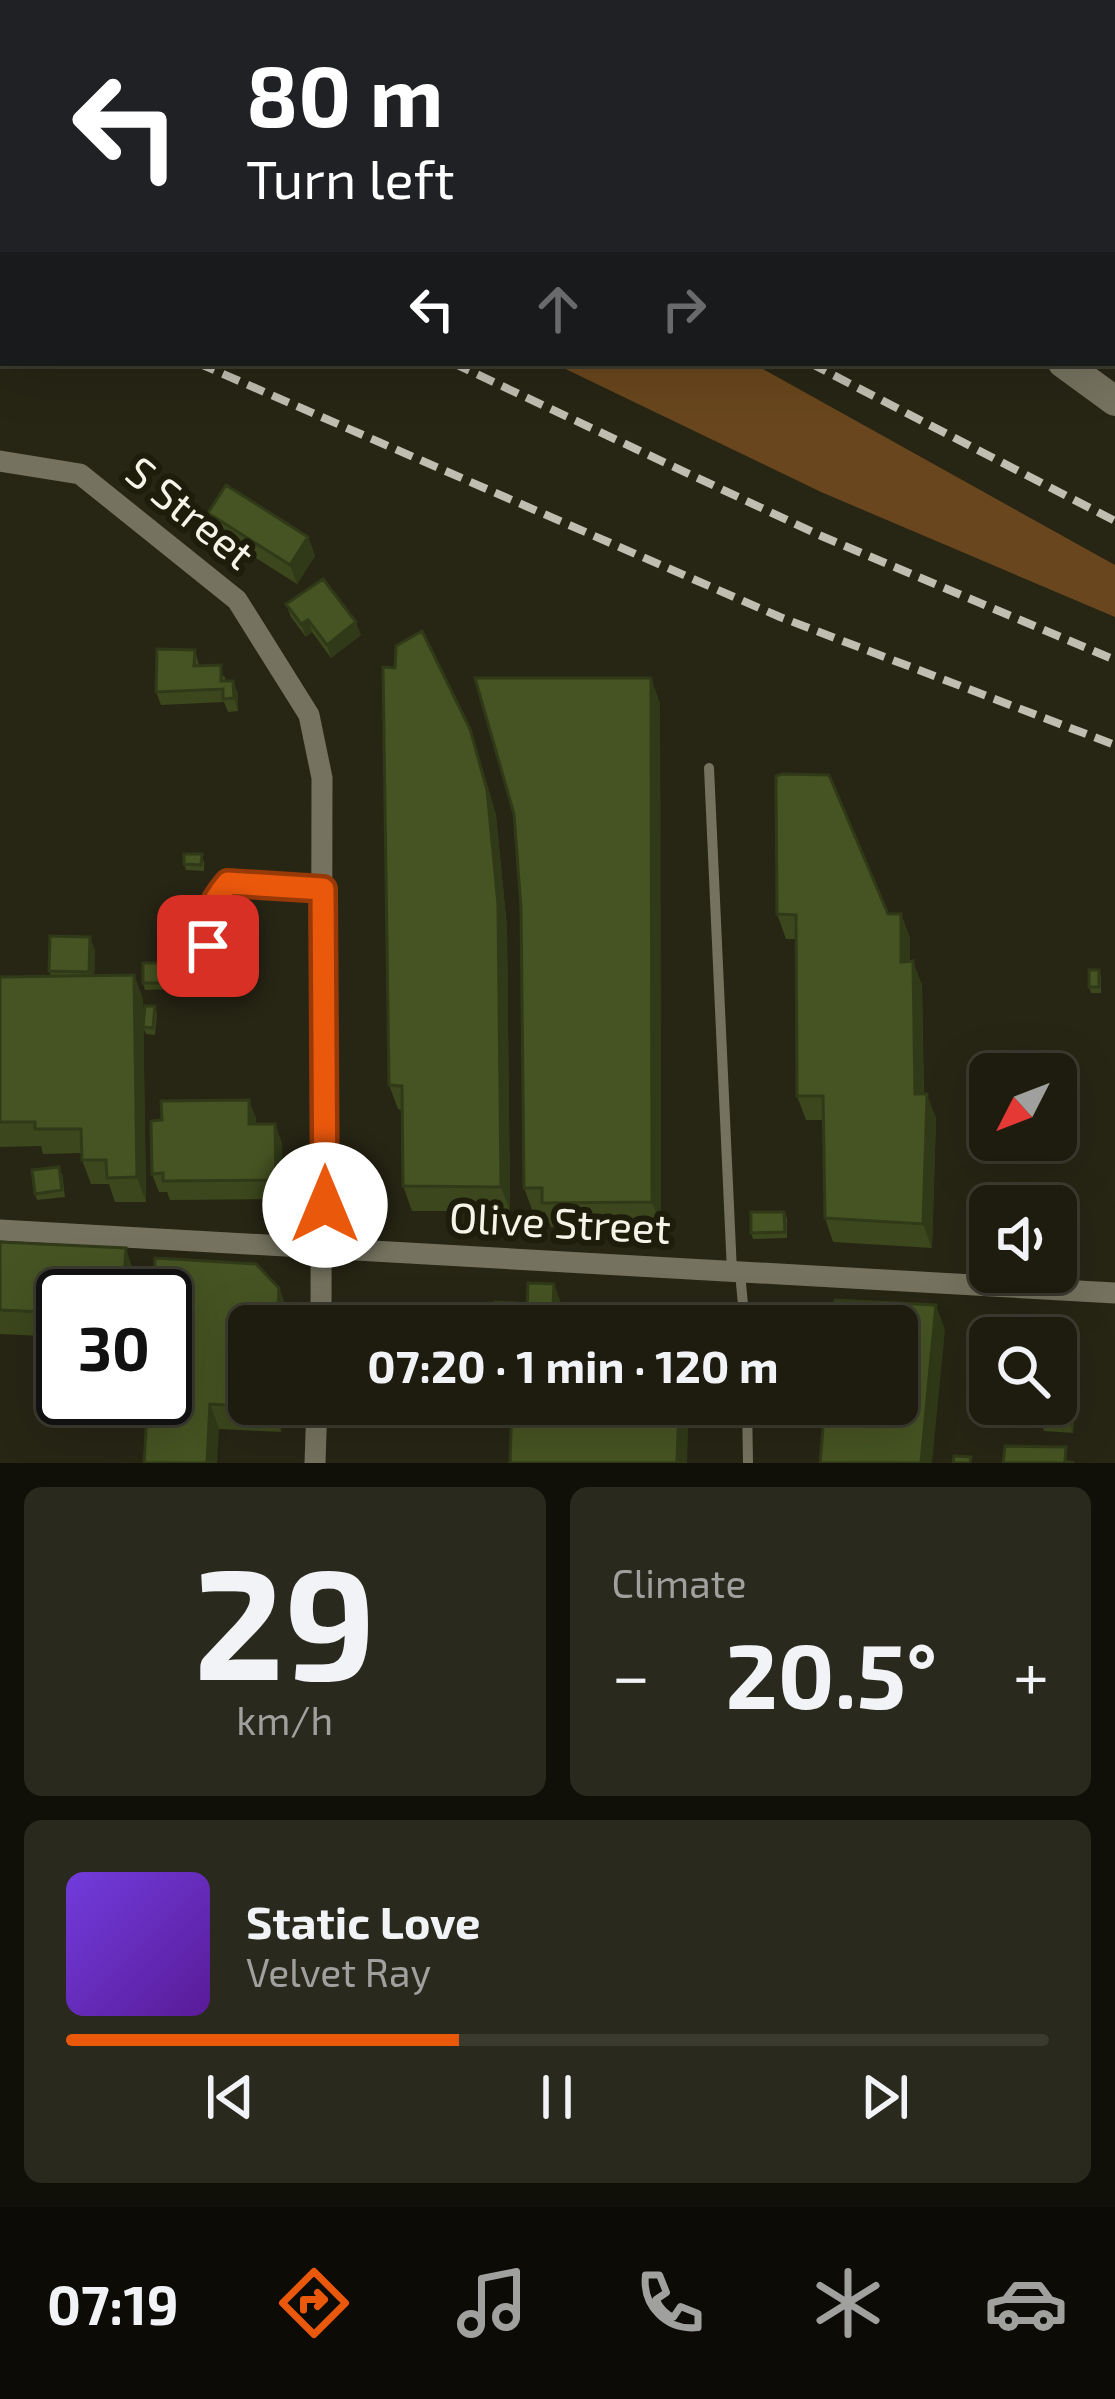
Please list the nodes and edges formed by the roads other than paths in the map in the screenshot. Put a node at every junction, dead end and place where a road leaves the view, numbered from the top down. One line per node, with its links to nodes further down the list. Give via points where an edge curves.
1 (1067, 366): 2 (street)
2 (1115, 401)
3 (0, 460): 5 (street, S Street, via 80,474 237,600 309,715 322,778)
4 (709, 768): 9 (lane)
5 (323, 889): 6 (lane, via 228,883 205,924); 8 (street, S Street)
6 (208, 946)
7 (0, 1230): 8 (street, Olive Street)
8 (325, 1250): 9 (street, Olive Street); 11 (street, S Street)
9 (736, 1272): 10 (street, Olive Street); 12 (lane)
10 (1115, 1293)
11 (322, 1305)
12 (742, 1305)
13 (316, 1425): 15 (street)
14 (747, 1425): 16 (lane)
15 (315, 1463)
16 (748, 1463)

